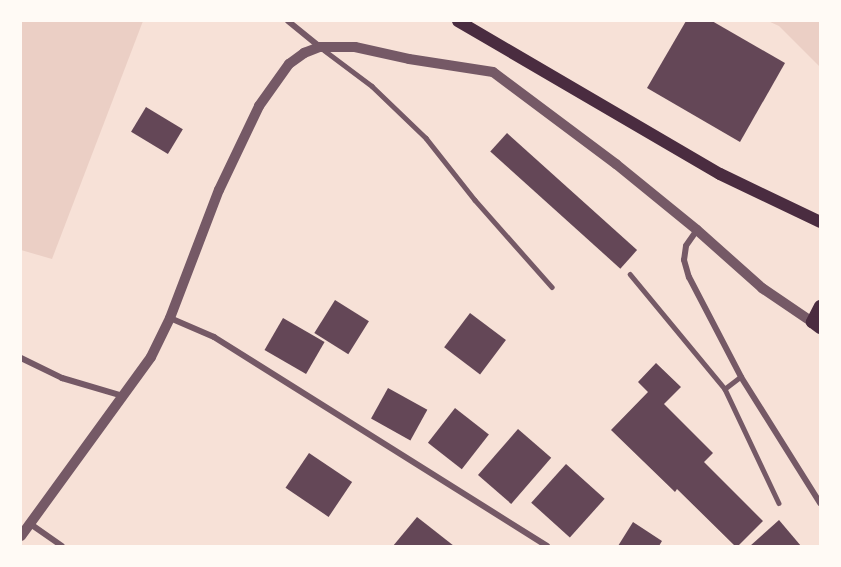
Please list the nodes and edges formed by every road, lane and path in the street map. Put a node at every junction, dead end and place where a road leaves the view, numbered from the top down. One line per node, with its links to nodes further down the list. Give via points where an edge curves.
1 (288, 21): 3 (street)
2 (458, 21): 4 (main road, via 720,174)
3 (320, 47): 5 (street, via 355,47 493,72); 7 (lane, via 372,86 426,138 488,216); 9 (street, via 289,64 259,106 210,212)
4 (820, 222)
5 (697, 230): 10 (street, via 762,288); 12 (street, via 686,246 686,270)
6 (630, 274): 13 (lane)
7 (552, 287)
8 (820, 306): 10 (main road)
9 (170, 318): 14 (street, via 151,357); 20 (street, via 224,343)
10 (816, 325)
11 (21, 358): 14 (street, via 62,378)
12 (741, 377): 13 (lane); 16 (street)
13 (725, 389): 15 (lane)
14 (124, 397): 17 (street)
15 (779, 503)
16 (820, 503)
17 (28, 523): 18 (street); 19 (street)
18 (21, 536)
19 (62, 546)
20 (547, 546)

